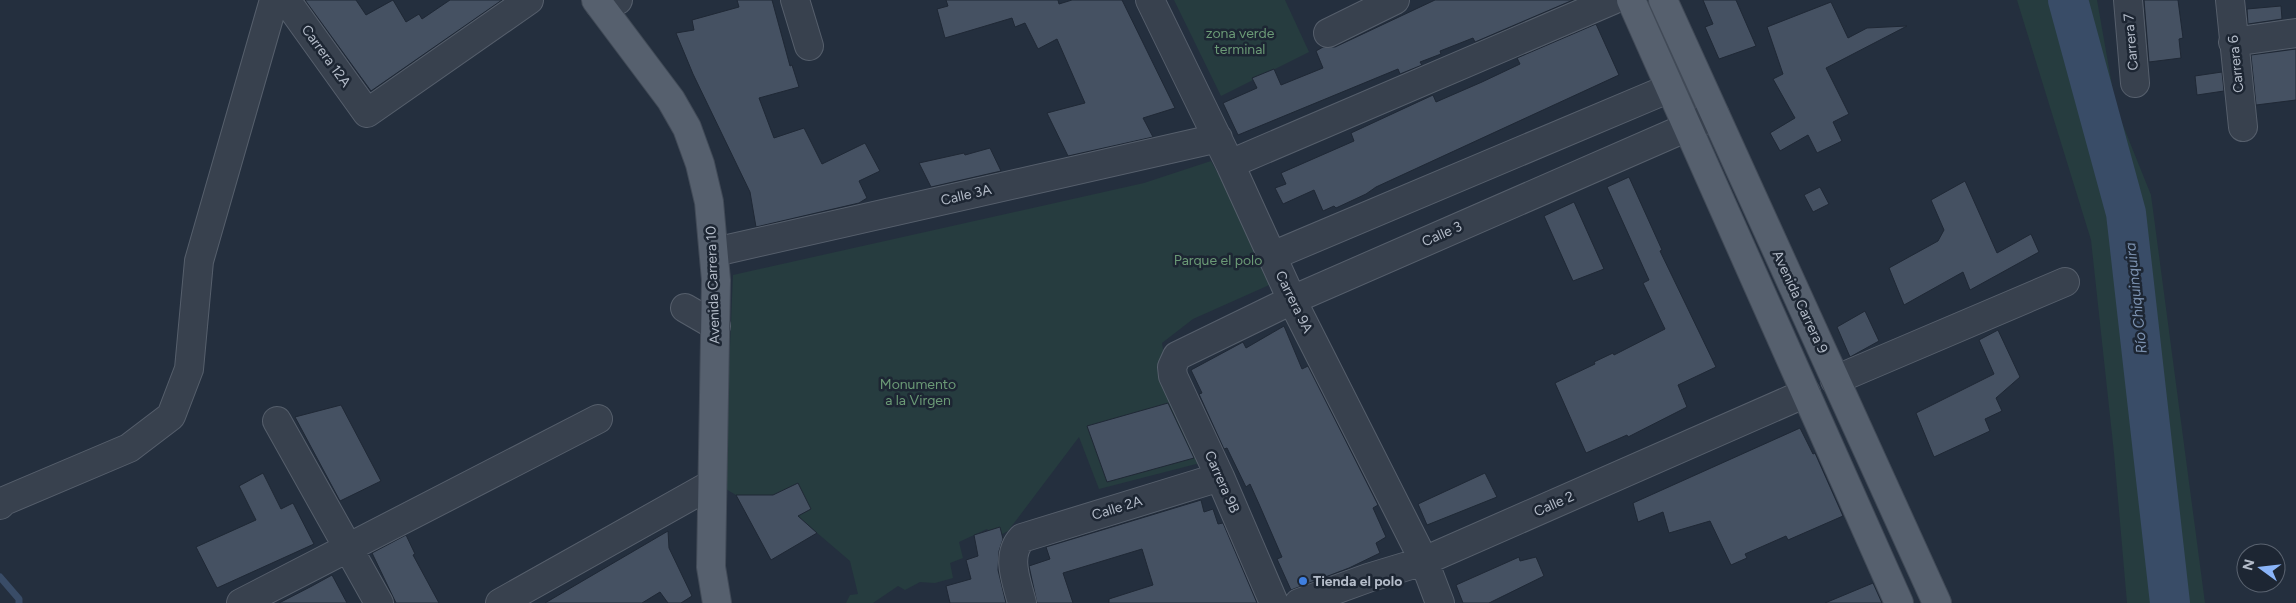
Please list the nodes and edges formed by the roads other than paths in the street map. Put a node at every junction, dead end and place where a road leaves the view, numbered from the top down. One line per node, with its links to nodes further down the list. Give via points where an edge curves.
1 (274, 0): 37 (street, via 199,260 189,369 171,416 129,448)
2 (286, 0): 3 (street, Carrera 12A, via 367,112)
3 (529, 0)
4 (795, 0): 16 (street)
5 (1150, 0): 22 (street, Carrera 9A)
6 (1396, 0): 13 (street)
7 (1613, 0): 23 (street)
8 (1631, 0): 18 (main road)
9 (1663, 0): 19 (main road, Avenida Carrera 9)
10 (2128, 0): 17 (street, Carrera 7)
11 (2230, 0): 15 (street, Carrera 6)
12 (605, 2): 24 (main road, Avenida Carrera 10, via 687,128 709,202)
13 (1328, 33)
14 (2296, 33): 15 (street)
15 (2233, 42): 21 (street, Carrera 6)
16 (809, 46)
17 (2134, 83)
18 (1670, 88): 20 (main road); 25 (street)
19 (1715, 115): 20 (street, Calle 3); 31 (main road, Avenida Carrera 9)
20 (1686, 126): 27 (street, Calle 3); 32 (main road)
21 (2243, 128)
22 (1218, 138): 23 (street, Carrera 9A); 24 (street, Calle 3A)
23 (1230, 164): 25 (street, Carrera 9A)
24 (715, 252): 29 (main road, Avenida Carrera 10)
25 (1272, 256): 27 (street, Carrera 9A)
26 (2065, 282): 31 (street)
27 (1292, 300): 30 (street, Calle 3, via 1183,352); 39 (street, Carrera 9A)
28 (685, 308): 29 (street)
29 (716, 326): 36 (main road, Avenida Carrera 10)
30 (1173, 362): 35 (street, Carrera 9B, via 1173,376)
31 (1835, 380): 49 (main road, Avenida Carrera 9)
32 (1806, 393): 39 (street, Calle 2); 48 (main road)
33 (598, 418): 38 (street)
34 (277, 421): 38 (street)
35 (1220, 477): 44 (street, Calle 2A, via 1031,534 1016,544 1013,566); 45 (street, Carrera 9B)
36 (712, 484): 42 (street); 43 (main road, Avenida Carrera 10, via 711,567)
37 (0, 506)
38 (347, 548): 40 (street); 41 (street)
39 (1424, 561): 46 (street, Calle 2); 47 (street, Carrera 9A)
40 (241, 603)
41 (379, 603)
42 (500, 603)
43 (717, 603)
44 (1022, 603)
45 (1274, 603)
46 (1299, 603)
47 (1440, 603)
48 (1899, 603)
49 (1937, 603)

